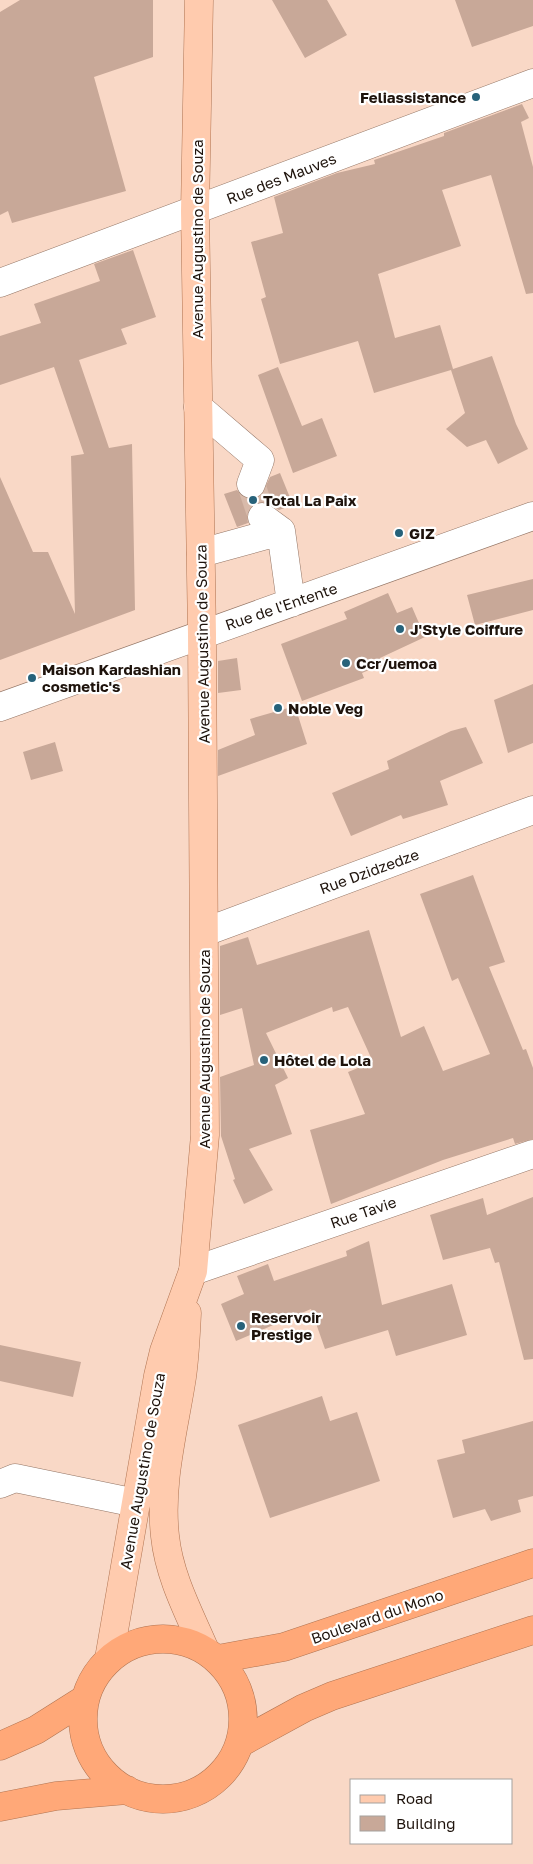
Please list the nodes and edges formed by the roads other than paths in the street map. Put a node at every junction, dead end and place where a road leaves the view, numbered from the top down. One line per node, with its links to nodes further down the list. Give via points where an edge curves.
1 (199, 0): 3 (main road, Avenue Augustino de Souza)
2 (533, 83): 3 (street, Rue des Mauves)
3 (195, 211): 4 (street, Rue des Mauves); 5 (main road, Avenue Augustino de Souza)
4 (0, 283)
5 (198, 407): 6 (street, via 260,460); 8 (main road, Avenue Augustino de Souza)
6 (251, 484)
7 (533, 516): 9 (street, Rue de l'Entente)
8 (201, 553): 9 (street, via 272,524); 10 (main road, Avenue Augustino de Souza)
9 (291, 603): 10 (street, Rue de l'Entente)
10 (202, 634): 11 (street, Rue de l'Entente); 13 (main road, Avenue Augustino de Souza)
11 (0, 707)
12 (533, 810): 13 (street, Rue Dzidzedze)
13 (205, 932): 15 (main road, Avenue Augustino de Souza, via 205,1135)
14 (533, 1154): 15 (street, Rue Tavie)
15 (191, 1279): 17 (main road, Avenue Augustino de Souza, via 164,1351); 20 (main road, Avenue Augustino de Souza, via 185,1355 165,1484 165,1535 182,1596)
16 (0, 1484): 17 (street, via 16,1478)
17 (136, 1503): 21 (main road, Avenue Augustino de Souza)
18 (533, 1564): 20 (highway, Boulevard du Mono, via 284,1647)
19 (533, 1630): 23 (highway, via 332,1696)
20 (212, 1655): 21 (highway, via 181,1640 156,1639 130,1646); 23 (highway, via 233,1677 242,1698 244,1721)
21 (109, 1659): 22 (highway, via 98,1671)
22 (85, 1699): 24 (highway, via 36,1730); 25 (highway, via 84,1735 90,1752 99,1767)
23 (240, 1743): 25 (highway, via 230,1764 195,1793 164,1798)
24 (0, 1746)
25 (127, 1790): 26 (highway, via 56,1796)
26 (0, 1807)

